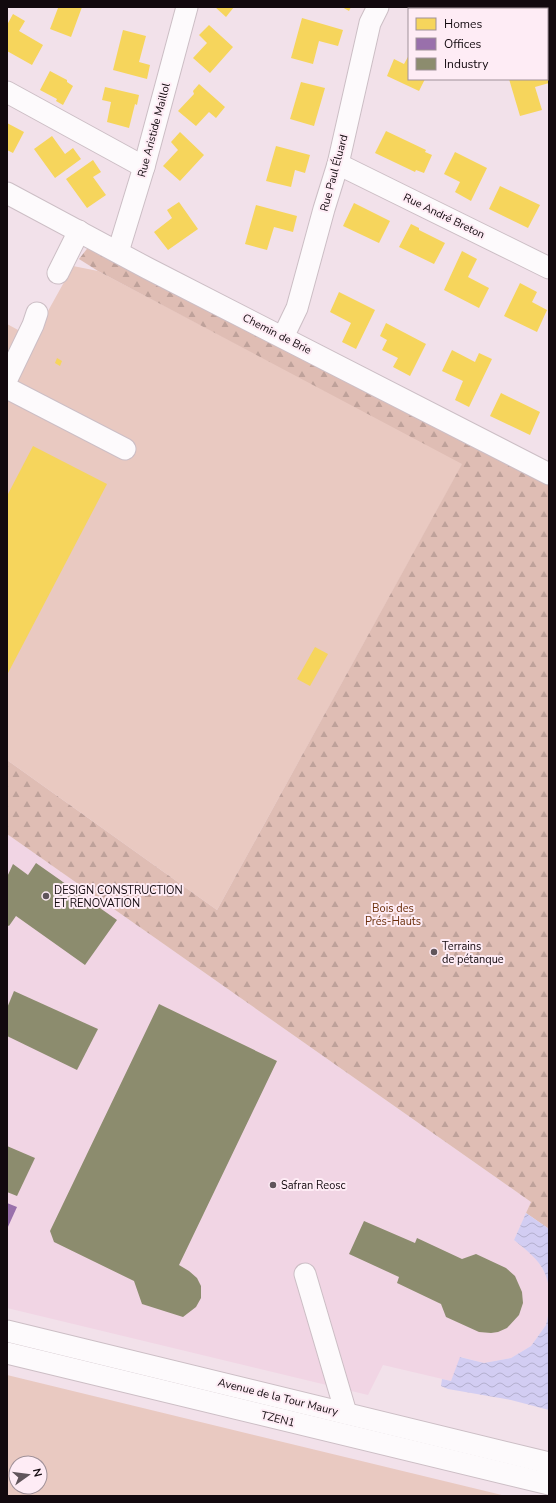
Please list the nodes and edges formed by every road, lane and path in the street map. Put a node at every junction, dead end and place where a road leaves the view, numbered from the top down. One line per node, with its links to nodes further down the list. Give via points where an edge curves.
1 (187, 7): 5 (street, Rue Aristide Maillol)
2 (378, 7): 4 (street, Rue Paul Éluard, via 370,23)
3 (7, 92): 5 (street)
4 (338, 164): 9 (street, Rue André Breton); 12 (street, Rue Paul Éluard, via 297,308)
5 (144, 167): 8 (street, Rue Aristide Maillol)
6 (7, 193): 7 (street, Chemin de Brie)
7 (78, 231): 8 (street, Chemin de Brie); 10 (street)
8 (118, 252): 12 (street, Chemin de Brie)
9 (549, 268)
10 (58, 273)
11 (37, 313): 13 (street)
12 (283, 337): 16 (street, Chemin de Brie)
13 (7, 378)
14 (7, 388): 15 (street)
15 (125, 449)
16 (549, 474)
17 (304, 1274): 20 (street)
18 (7, 1332): 20 (street, Avenue de la Tour Maury)
19 (7, 1353): 22 (street, TZEN1)
20 (346, 1413): 21 (street, Avenue de la Tour Maury)
21 (549, 1462)
22 (549, 1484)

